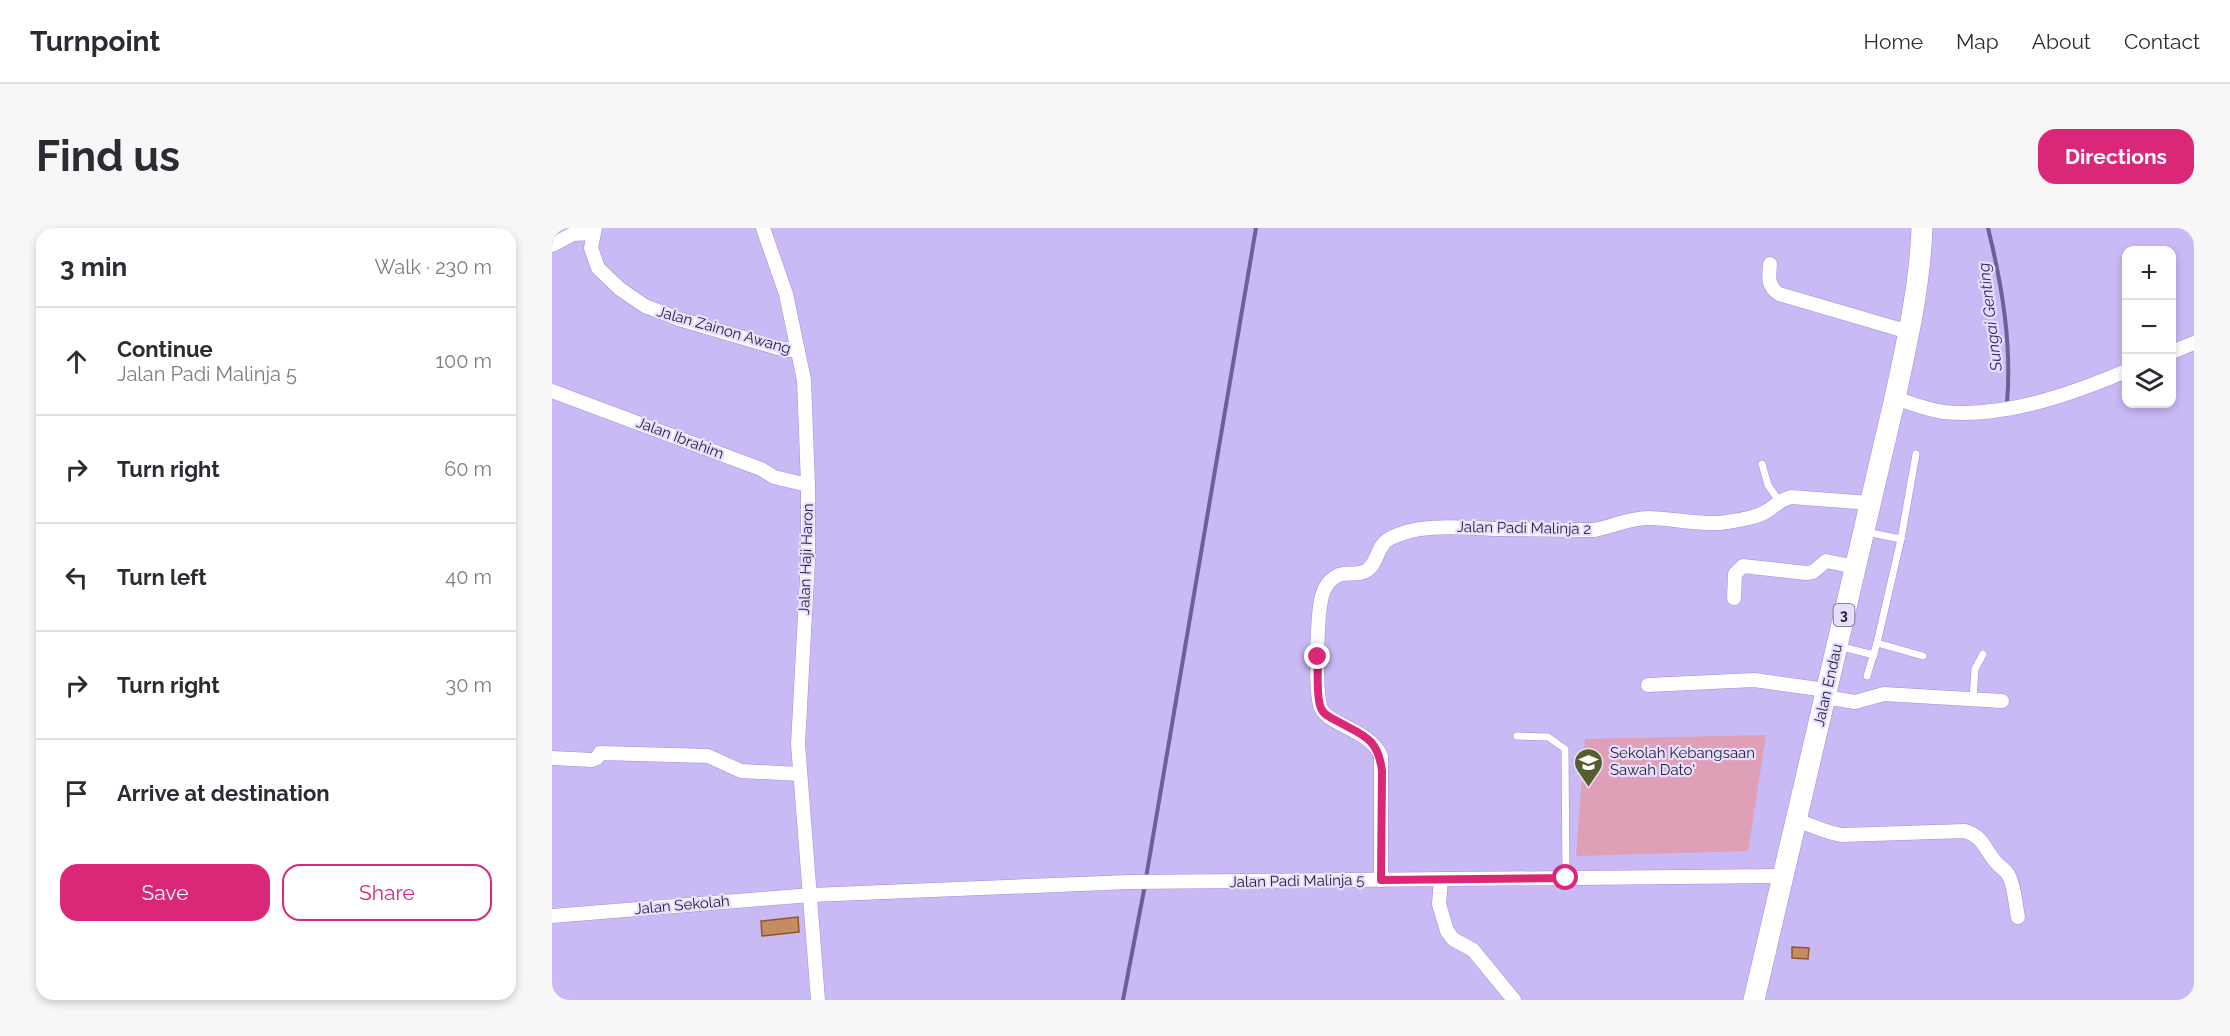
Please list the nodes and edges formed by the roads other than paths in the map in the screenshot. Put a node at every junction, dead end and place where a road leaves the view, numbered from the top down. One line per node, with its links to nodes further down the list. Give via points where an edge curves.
1 (1922, 228): 6 (highway, Jalan Endau / 3)
2 (766, 229): 9 (street, Jalan Haji Haron)
3 (594, 231): 4 (street, via 573,234); 9 (street, Jalan Zainon Awang, via 591,248 598,268 645,306)
4 (552, 245)
5 (1770, 264): 6 (street, via 1769,284 1779,294)
6 (1909, 332): 12 (highway, Jalan Endau / 3)
7 (2194, 343): 8 (street)
8 (2176, 350)
9 (798, 351): 15 (street, Jalan Haji Haron, via 804,380)
10 (2122, 373): 12 (street, via 2052,399 2004,410 1947,412)
11 (552, 391): 15 (street, Jalan Ibrahim, via 774,477)
12 (1895, 398): 17 (highway, Jalan Endau / 3)
13 (1916, 454): 19 (lane)
14 (1762, 464): 16 (lane, via 1768,485)
15 (808, 485): 34 (street, Jalan Haji Haron)
16 (1779, 501): 17 (street, Jalan Padi Malinja 2, via 1791,497); 39 (street, Jalan Padi Malinja 2, via 1758,515 1724,523 1645,518 1594,530 1435,528 1401,533 1384,542 1367,571 1333,578 1325,589 1320,610 1321,708 1328,717 1370,740 1381,756)
17 (1870, 503): 18 (highway, Jalan Endau / 3)
18 (1864, 531): 19 (lane); 20 (highway, Jalan Endau / 3)
19 (1901, 539): 22 (lane)
20 (1855, 567): 21 (street, via 1826,561 1806,573 1743,566 1735,574); 23 (highway, Jalan Endau / 3)
21 (1734, 598)
22 (1876, 644): 25 (lane); 26 (lane)
23 (1837, 646): 25 (lane); 29 (highway, Jalan Endau / 3)
24 (1983, 654): 30 (lane, via 1975,669)
25 (1874, 655): 27 (lane)
26 (1923, 656)
27 (1867, 676)
28 (1648, 684): 29 (street, via 1754,680)
29 (1825, 693): 30 (street, via 1855,702 1884,694); 35 (highway, Jalan Endau / 3)
30 (1973, 699): 31 (street)
31 (2002, 701)
32 (1517, 736): 37 (lane, via 1548,737 1565,749)
33 (552, 758): 34 (street, via 591,760 600,753 708,756 741,771)
34 (799, 774): 40 (street, Jalan Haji Haron)
35 (1796, 820): 36 (highway, Jalan Endau / 3); 42 (street, via 1842,835 1965,831 1975,834 2007,874)
36 (1783, 876): 37 (street, Jalan Padi Malinja 5); 45 (highway, Jalan Endau / 3)
37 (1566, 878): 38 (street, Jalan Padi Malinja 5)
38 (1441, 879): 39 (street, Jalan Padi Malinja 5); 44 (street, via 1439,904 1447,931 1473,950)
39 (1381, 880): 40 (street, Jalan Padi Malinja 5, via 1129,882)
40 (811, 895): 41 (street, Jalan Sekolah); 43 (street, Jalan Haji Haron)
41 (552, 916)
42 (2018, 916)
43 (818, 1000)
44 (1514, 1000)
45 (1754, 1000)

